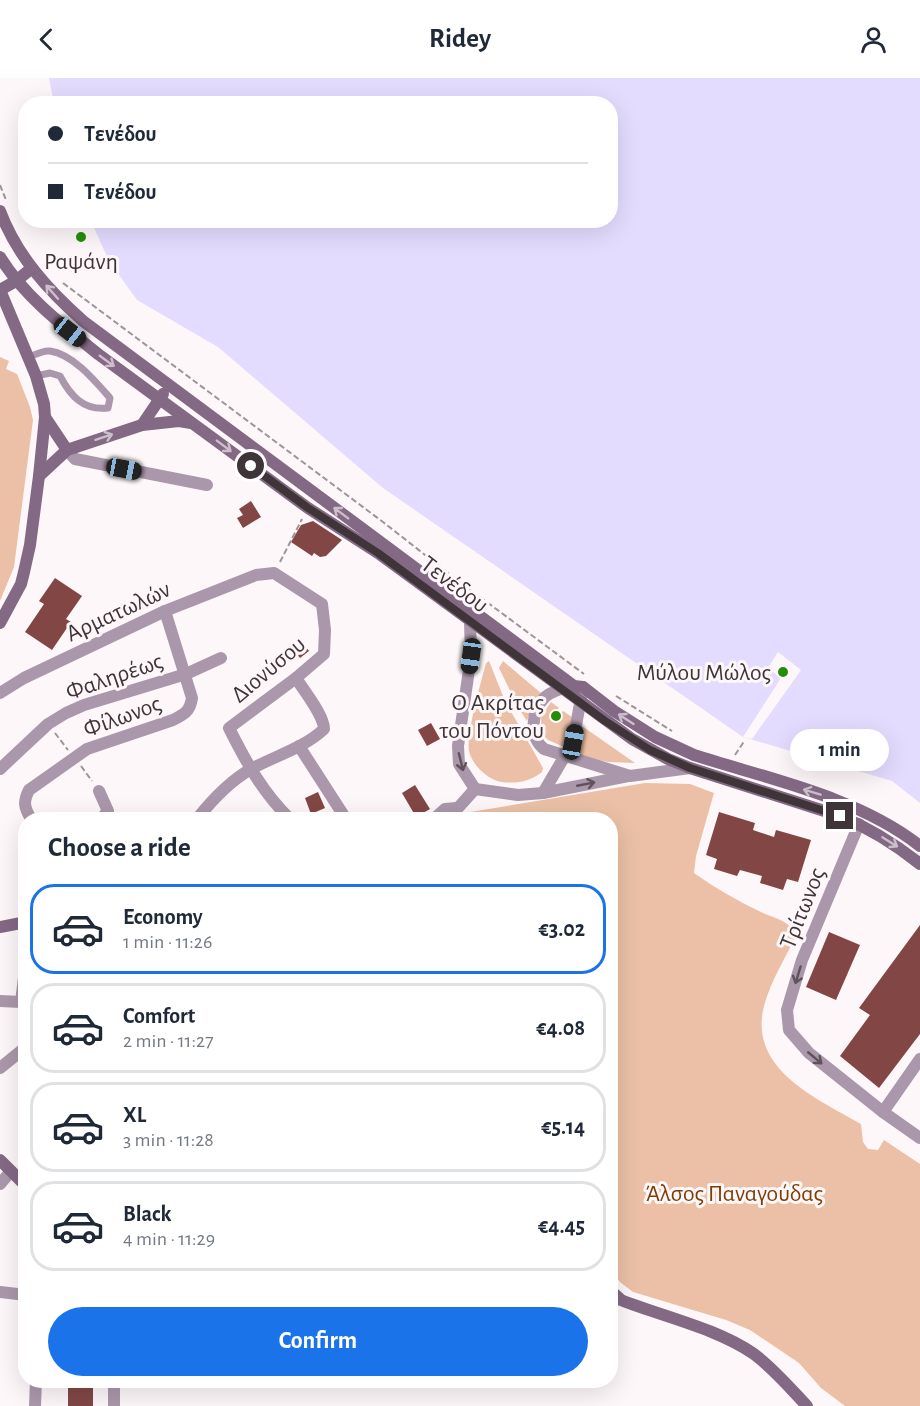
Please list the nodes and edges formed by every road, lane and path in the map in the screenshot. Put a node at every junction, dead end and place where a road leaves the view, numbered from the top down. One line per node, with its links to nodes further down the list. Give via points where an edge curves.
1 (0, 185): 2 (path)
2 (4, 209): 3 (main road, Τενέδου)
3 (19, 251): 4 (main road); 5 (main road, Τενέδου)
4 (2, 265): 6 (main road, Τενέδου)
5 (32, 268): 6 (main road); 11 (main road, Τενέδου, one-way to 5, via 83,321)
6 (16, 281): 8 (main road); 12 (main road, Τενέδου, one-way to 12, via 70,332)
7 (62, 283): 27 (path, via 513,622)
8 (0, 290): 9 (main road)
9 (27, 358): 10 (main road); 10 (lane, via 48,350 63,355 92,377 110,398 108,408 89,406 70,394 60,376)
10 (36, 376): 13 (main road)
11 (169, 386): 12 (main road); 27 (main road, Τενέδου, one-way to 11)
12 (160, 399): 14 (main road, Τενέδου); 15 (main road)
13 (45, 417): 16 (main road); 17 (main road)
14 (194, 424): 15 (main road, via 179,421); 19 (main road, Τενέδου, one-way to 19)
15 (142, 425): 16 (main road, one-way to 15)
16 (67, 450): 17 (main road); 18 (street, via 83,461)
17 (39, 477): 23 (main road, via 21,584)
18 (207, 485)
19 (308, 508): 20 (path); 22 (main road, Τενέδου, via 378,553)
20 (274, 573): 21 (street, Αρματωλών, via 256,575); 26 (street, Διονύσου, via 322,604 324,612 324,654)
21 (165, 611): 25 (street, Φίλωνος); 28 (street, Αρματωλών)
22 (470, 621): 27 (main road, Τενέδου); 40 (street, one-way to 40, via 471,656 458,746 459,764)
23 (0, 623)
24 (221, 658): 25 (street, Φαληρέως)
25 (186, 674): 37 (street, Φαληρέως, via 66,713 48,724); 44 (street, Φίλωνος, via 192,698 186,714 87,749 29,789 24,798)
26 (296, 678): 33 (street, via 324,725 320,733); 38 (street, Διονύσου, via 229,728)
27 (576, 684): 30 (main road, Τενέδου); 30 (street); 35 (street, via 547,695 535,717 537,744); 52 (main road, Τενέδου, one-way to 27, via 844,802 672,746)
28 (0, 693)
29 (613, 694): 31 (path)
30 (580, 702): 35 (street, via 573,742); 36 (main road, Τενέδου, via 632,739)
31 (673, 731)
32 (745, 740): 34 (path)
33 (299, 746): 38 (street); 48 (street)
34 (735, 755)
35 (566, 756): 39 (street); 42 (street)
36 (690, 768): 39 (street); 51 (main road, Τενέδου)
37 (0, 769)
38 (250, 770): 46 (street); 47 (street)
39 (630, 776): 42 (street, one-way to 39)
40 (476, 789): 42 (street, via 518,795); 43 (street)
41 (99, 791): 45 (street)
42 (543, 793)
43 (457, 808): 49 (street); 50 (street)
44 (26, 812)
45 (104, 812)
46 (203, 812)
47 (282, 812)
48 (341, 812)
49 (442, 812)
50 (454, 812)
51 (859, 824): 53 (main road, Τενέδου, one-way to 53); 61 (street, Τρίτωνος, one-way to 61, via 802,960 787,1010 789,1030 809,1053)
52 (920, 846)
53 (920, 864)
54 (18, 924): 55 (main road)
55 (0, 927)
56 (0, 1001): 57 (street)
57 (18, 1002)
58 (18, 1053): 60 (street)
59 (920, 1059): 61 (street)
60 (0, 1068)
61 (883, 1112): 62 (street)
62 (920, 1138)
63 (0, 1160): 64 (main road)
64 (11, 1171): 65 (main road); 66 (street)
65 (18, 1178)
66 (0, 1184)
67 (0, 1292): 68 (street)
68 (18, 1294)
69 (618, 1297): 74 (main road, via 747,1349)
70 (36, 1388): 72 (street)
71 (114, 1388): 73 (street)
72 (35, 1406)
73 (114, 1406)
74 (807, 1406)

